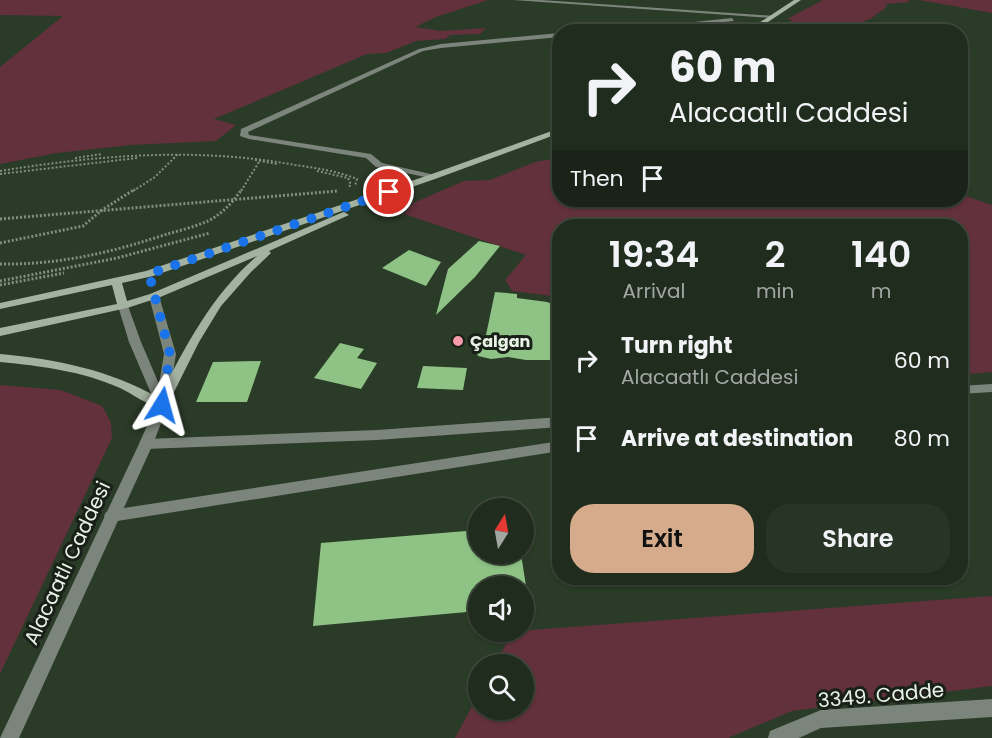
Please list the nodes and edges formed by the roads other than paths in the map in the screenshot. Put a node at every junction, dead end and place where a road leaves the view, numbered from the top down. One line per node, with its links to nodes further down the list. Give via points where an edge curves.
1 (516, 0): 3 (street)
2 (798, 0): 3 (main road)
3 (772, 16): 4 (main road)
4 (762, 23): 5 (street, via 726,20)
5 (685, 24)
6 (552, 36): 8 (street, via 421,50 244,131 244,136 368,156 379,165)
7 (552, 133): 8 (main road)
8 (432, 177): 9 (main road); 10 (main road)
9 (276, 245): 12 (main road); 19 (main road, via 217,301 200,326)
10 (149, 274): 11 (main road); 12 (main road, Alacaatlı Caddesi)
11 (116, 282): 13 (main road); 14 (main road)
12 (154, 296): 14 (main road); 19 (street, Alacaatlı Caddesi, via 170,354)
13 (0, 306)
14 (123, 306): 15 (main road); 19 (street)
15 (0, 333)
16 (0, 358): 19 (main road, via 74,368 114,379)
17 (992, 388): 18 (street)
18 (968, 390)
19 (162, 405): 21 (street, Alacaatlı Caddesi)
20 (552, 423): 21 (street, via 377,435)
21 (146, 444): 23 (street, Alacaatlı Caddesi)
22 (552, 447): 23 (street)
23 (111, 516): 25 (street, Alacaatlı Caddesi)
24 (992, 708): 26 (street, 3349. Cadde, via 821,719)
25 (9, 738)
26 (777, 738)

